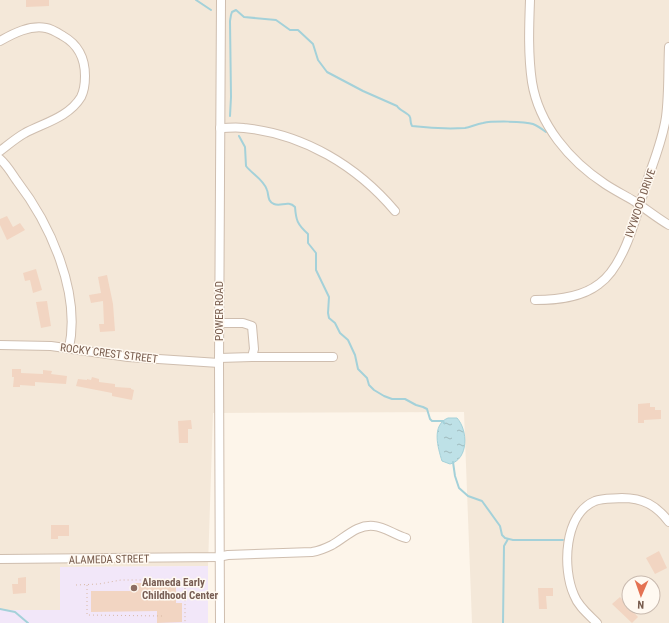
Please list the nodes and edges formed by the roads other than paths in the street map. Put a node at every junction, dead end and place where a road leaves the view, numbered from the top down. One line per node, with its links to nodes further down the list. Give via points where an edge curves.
1 (221, 0): 5 (street, POWER ROAD)
2 (530, 0): 8 (street, via 530,67 532,84 543,116 556,138 582,167)
3 (0, 41): 6 (street, via 32,28 47,28 58,32 71,40 83,58 85,84 81,96 66,113 24,134)
4 (669, 47): 8 (street, IVYWOOD DRIVE, via 666,116 659,148)
5 (220, 128): 9 (street, via 244,128 284,136 320,150 334,157 370,185); 12 (street, POWER ROAD)
6 (0, 151)
7 (0, 159): 14 (street, via 37,209 54,244 70,304 72,323)
8 (640, 206): 10 (street); 11 (street, IVYWOOD DRIVE, via 614,269 599,284 571,297)
9 (395, 211)
10 (669, 225)
11 (535, 300)
12 (219, 323): 15 (street, via 243,323 252,326); 17 (street, POWER ROAD)
13 (0, 345): 14 (street, ROCKY CREST STREET)
14 (69, 348): 17 (street, ROCKY CREST STREET, via 128,358)
15 (252, 357): 16 (street, ROCKY CREST STREET); 17 (street, ROCKY CREST STREET)
16 (333, 357)
17 (219, 361): 20 (street, POWER ROAD)
18 (669, 522): 23 (street, via 654,506 629,498 596,501 585,507 577,517 572,527 568,548 569,580 577,602)
19 (406, 538): 20 (street, ALAMEDA STREET, via 376,526 368,526 359,527 316,552)
20 (218, 557): 21 (street, ALAMEDA STREET); 22 (street, POWER ROAD)
21 (0, 559)
22 (220, 623)
23 (596, 623)

